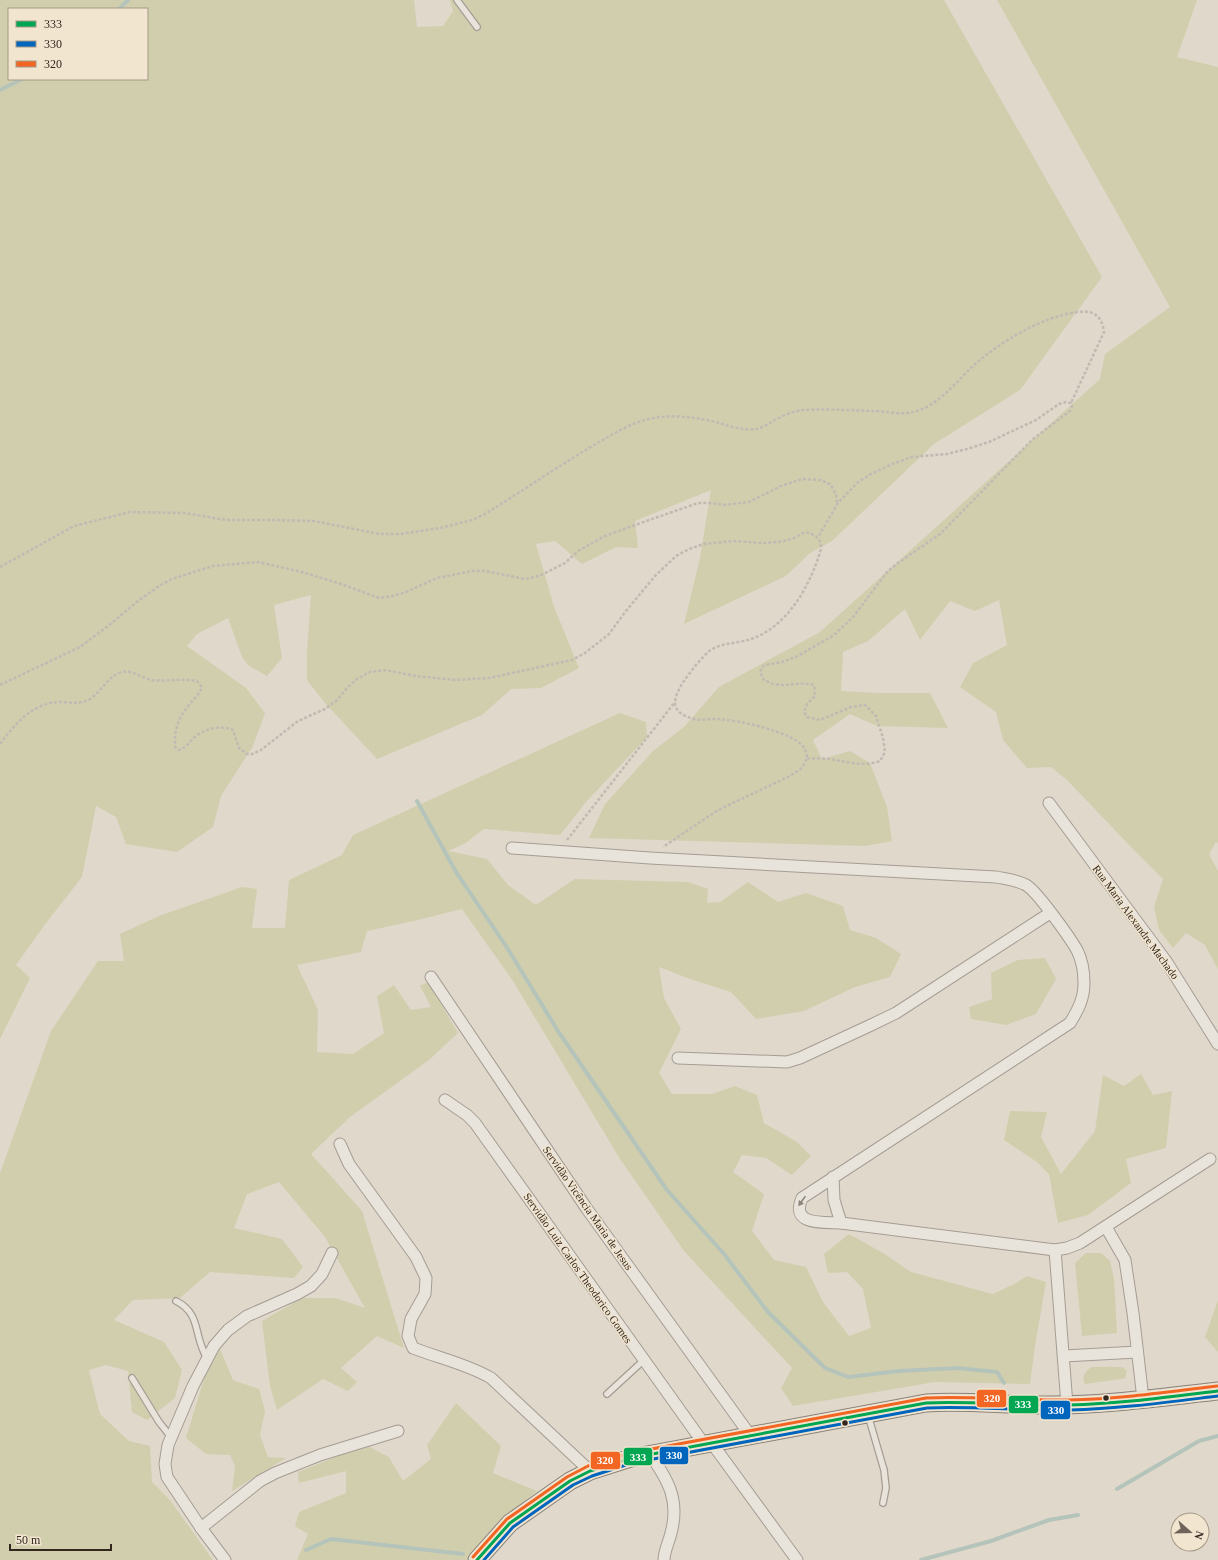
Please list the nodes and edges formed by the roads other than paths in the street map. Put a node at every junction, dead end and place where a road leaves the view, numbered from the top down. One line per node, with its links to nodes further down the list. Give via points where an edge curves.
1 (457, 0): 2 (lane)
2 (477, 27)
3 (1049, 803): 7 (street, Rua Maria Alexandre Machado, via 1166,961)
4 (512, 848): 5 (street, via 996,877 1026,885 1035,892)
5 (1050, 913): 8 (street, via 896,1012 800,1058 787,1062); 12 (street, via 1082,963 1084,995 1070,1023)
6 (431, 977): 29 (street, Servidão Vicência Maria de Jesus, via 587,1209)
7 (1218, 1044)
8 (678, 1058)
9 (445, 1100): 21 (street, Servidão Luiz Carlos Theodorico Gomes, via 468,1115 475,1123)
10 (340, 1144): 33 (street, via 349,1164 416,1257 426,1278 425,1294 411,1319 408,1336 413,1348 492,1378)
11 (1210, 1159): 14 (street)
12 (833, 1177): 13 (street, via 834,1200); 13 (street, one-way to 13, via 802,1198 798,1206 800,1213 813,1222)
13 (841, 1223): 15 (street)
14 (1106, 1227): 15 (street, via 1080,1243); 18 (street, via 1125,1260)
15 (1054, 1250): 19 (street)
16 (332, 1253): 20 (street, via 322,1274 311,1286 247,1316 228,1330)
17 (176, 1301): 20 (lane, via 191,1313 199,1342)
18 (1137, 1352): 19 (street); 25 (street)
19 (1064, 1356): 26 (street)
20 (207, 1358): 30 (street)
21 (644, 1360): 24 (lane); 31 (street, Servidão Luiz Carlos Theodorico Gomes)
22 (132, 1378): 30 (lane)
23 (1218, 1391): 25 (main road)
24 (607, 1394)
25 (1143, 1399): 26 (main road)
26 (1068, 1405): 27 (main road, via 941,1402)
27 (867, 1413): 29 (main road); 34 (lane, via 884,1470 886,1488)
28 (398, 1431): 35 (street, via 320,1455 275,1473 260,1481)
29 (750, 1435): 31 (main road)
30 (171, 1437): 35 (street, via 165,1464 166,1477)
31 (708, 1443): 32 (main road); 39 (street, Servidão Luiz Carlos Theodorico Gomes)
32 (650, 1454): 33 (main road); 38 (street, via 662,1471 674,1498 673,1525)
33 (590, 1471): 37 (main road, via 510,1523)
34 (883, 1503)
35 (201, 1528): 36 (street)
36 (225, 1560)
37 (477, 1560)
38 (664, 1560)
39 (797, 1560)

